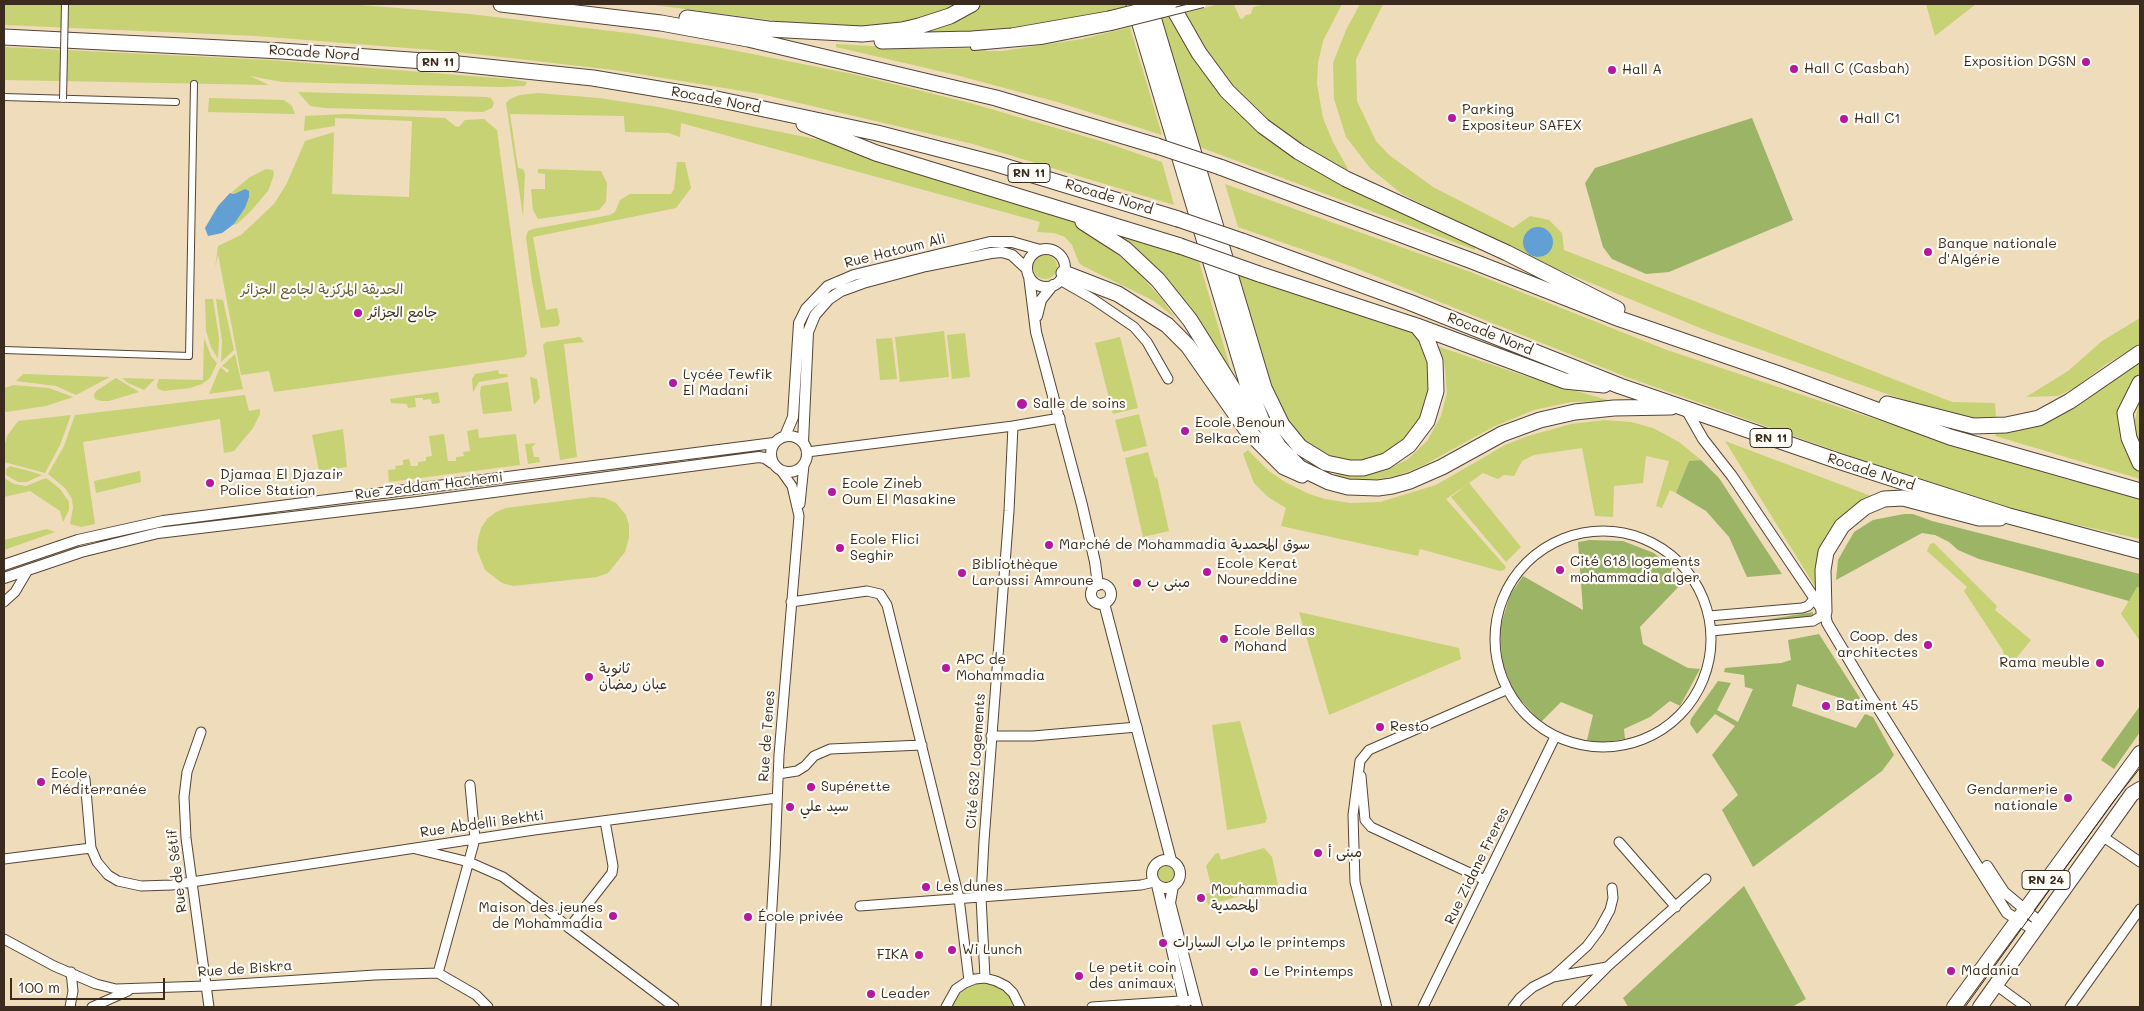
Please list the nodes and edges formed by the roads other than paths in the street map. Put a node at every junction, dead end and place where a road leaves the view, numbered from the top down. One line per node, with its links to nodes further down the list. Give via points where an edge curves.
1 (65, 4): 15 (street, bridge)
2 (501, 4): 24 (highway, bridge, via 661,23 748,39 1003,100 1220,167)
3 (577, 4): 10 (highway)
4 (972, 4): 10 (highway, via 950,16 902,30 862,34)
5 (1134, 4): 40 (highway, via 1246,383 1270,433)
6 (1149, 4): 22 (highway, via 1261,382 1275,415 1300,447 1326,463 1350,468 1369,467 1386,461 1409,445 1428,421 1436,391 1435,361 1426,336)
7 (1170, 4): 9 (highway, bridge); 24 (highway, via 1199,53 1227,91 1263,126 1299,152 1346,179)
8 (1203, 4): 9 (street, bridge)
9 (1110, 23): 10 (highway, via 972,39 860,41); 12 (street, via 1041,41)
10 (793, 32)
11 (4, 37): 17 (highway, Rocade Nord / RN 11, via 213,46 448,63 592,78)
12 (974, 47)
13 (194, 84): 25 (street, via 189,356)
14 (4, 97): 15 (street)
15 (63, 98): 16 (street)
16 (176, 102)
17 (780, 112): 18 (highway, via 876,153); 30 (highway, Rocade Nord / RN 11, bridge, via 979,159 1178,219 1409,302)
18 (1060, 208): 22 (highway, bridge); 40 (highway, via 1125,249 1158,280 1190,320 1266,439)
19 (1040, 250): 20 (street, via 1030,257); 21 (street, via 1053,250 1063,260); 34 (street, Rue Hatoum Ali, via 1012,242 990,242 854,275 828,286 806,309 799,323 793,417)
20 (1028, 272): 21 (street, via 1032,281 1042,286); 23 (street); 36 (street, Rue Hatoum Ali, via 1012,255 991,253 863,283 829,299 815,315 808,332)
21 (1059, 279): 23 (street, via 1041,300); 28 (street, via 1134,327 1147,342); 42 (highway, via 1118,294 1167,325 1188,346 1234,414 1258,442 1291,471)
22 (1418, 326): 30 (highway, via 1565,381)
23 (1036, 332): 32 (street)
24 (1702, 348): 27 (highway)
25 (4, 350)
26 (2140, 353): 27 (highway, via 2039,418 2006,425 1972,426)
27 (1782, 375): 43 (highway, via 1950,437)
28 (1168, 379)
29 (2140, 383): 38 (highway, via 2125,413 2129,438)
30 (1620, 386): 31 (highway, Rocade Nord / RN 11)
31 (1684, 408): 42 (highway, via 1614,408 1540,420 1502,434 1442,467 1401,484 1378,488 1348,487); 45 (highway, Rocade Nord / RN 11); 50 (street)
32 (1060, 418): 33 (street); 57 (street, via 1095,562 1098,585 1092,591 1092,597 1095,602 1104,603)
33 (1013, 426): 36 (street); 60 (street, Cité 632 Logements)
34 (785, 436): 35 (street); 36 (street, via 792,436)
35 (774, 443): 37 (street); 47 (street, Rue Zeddam Hachemi, via 163,521 78,540)
36 (805, 447): 39 (street)
37 (772, 463): 41 (street); 48 (street, Rue Zeddam Hachemi, via 759,458 166,532 114,543)
38 (2140, 463)
39 (804, 465): 41 (street, via 796,471); 44 (street)
40 (1300, 468): 42 (highway)
41 (782, 472): 44 (street, Rue de Tenes, via 792,486)
42 (1314, 476)
43 (2140, 491)
44 (799, 516): 52 (street, Rue de Tenes)
45 (2009, 516): 46 (highway, Rocade Nord / RN 11); 53 (highway, via 1986,519 1903,498 1884,499 1865,507 1842,526 1826,552 1822,570)
46 (2140, 551)
47 (4, 565)
48 (28, 570): 49 (street, Rue Zeddam Hachemi); 51 (street, via 15,592)
49 (4, 578)
50 (1814, 598): 53 (street); 54 (street, via 1802,608)
51 (4, 602)
52 (791, 602): 62 (street, via 867,591 880,594 891,617); 65 (street, Rue de Tenes)
53 (1824, 613): 55 (street, via 1814,621); 59 (street, via 1832,620)
54 (1709, 616): 55 (street); 56 (street, via 1695,581 1681,563 1661,547 1637,536 1612,531 1586,532 1561,539 1538,551 1519,569 1505,591 1496,615 1493,640 1497,666)
55 (1711, 631): 61 (street, via 1708,668 1696,695 1678,717 1657,733 1633,743 1606,748 1580,745)
56 (1506, 690): 61 (street, via 1524,714); 64 (street, via 1369,750)
57 (1137, 726): 60 (street, via 1033,736); 77 (street)
58 (201, 732): 82 (street, Rue de Sétif, via 187,772 184,797)
59 (1900, 735): 91 (street, via 2004,892 2018,902); 91 (street, via 2007,912)
60 (991, 736): 86 (street, Cité 632 Logements)
61 (1555, 737): 81 (street, Rue Zidane Freres)
62 (922, 745): 65 (street, via 830,749 814,756 797,771); 87 (street)
63 (2140, 753): 91 (main road, RN 24)
64 (1360, 761): 81 (street, via 1364,811 1371,827); 115 (street, via 1352,815 1355,882)
65 (778, 774): 69 (street, Rue de Tenes)
66 (85, 780): 74 (street)
67 (470, 785): 72 (street)
68 (2140, 789): 71 (main road, RN 24, via 2132,794)
69 (777, 798): 70 (street, Rue Abdelli Bekhti); 111 (street, Rue de Tenes)
70 (605, 821): 72 (street, Rue Abdelli Bekhti); 93 (street, via 612,873)
71 (2102, 836): 79 (street); 92 (main road, RN 24)
72 (475, 839): 75 (street, Rue Abdelli Bekhti); 78 (street)
73 (1620, 842): 89 (street)
74 (91, 848): 76 (street); 82 (street, Rue Abdelli Bekhti, via 101,868 118,881 141,886)
75 (411, 848): 78 (street); 82 (street, Rue Abdelli Bekhti)
76 (4, 859)
77 (1171, 860): 83 (street, via 1154,864 1151,873); 84 (street, via 1180,870)
78 (469, 862): 93 (street, via 503,878); 97 (street)
79 (2140, 862)
80 (1706, 879): 89 (street)
81 (1486, 880): 116 (street, Rue Zidane Freres)
82 (192, 881): 102 (street, Rue de Sétif)
83 (1155, 883): 84 (street, via 1165,888); 86 (street); 104 (street)
84 (1174, 886): 105 (street, via 1170,903)
85 (1612, 888): 98 (street, via 1614,898 1599,930 1587,946)
86 (981, 897): 87 (street); 99 (street, Cité 632 Logements)
87 (959, 898): 88 (street); 100 (street)
88 (860, 906)
89 (1676, 907): 95 (street)
90 (2140, 909): 122 (street)
91 (2020, 915): 92 (street); 119 (main road, RN 24)
92 (2037, 926): 101 (main road, RN 24)
93 (570, 928): 110 (street)
94 (4, 939): 96 (street, Rue de Biskra)
95 (1607, 967): 98 (street); 118 (street)
96 (71, 972): 103 (street, Rue de Biskra, via 106,987); 106 (street)
97 (438, 974): 102 (street, Rue de Biskra); 109 (street, Rue de Biskra, via 476,995)
98 (1552, 977): 117 (street, via 1533,988)
99 (986, 978): 100 (street); 113 (street, via 1006,986)
100 (969, 981): 112 (street, via 956,989)
101 (1996, 985): 120 (main road, RN 24); 121 (street)
102 (206, 986): 103 (street, Rue de Biskra); 108 (street, Rue de Sétif)
103 (130, 990): 107 (street)
104 (1185, 1003): 105 (street); 114 (street)
105 (1196, 1004)
106 (70, 1007)
107 (92, 1007)
108 (210, 1007)
109 (488, 1007)
110 (674, 1007)
111 (766, 1007)
112 (946, 1007)
113 (1020, 1007)
114 (1092, 1007)
115 (1387, 1007)
116 (1423, 1007)
117 (1512, 1007)
118 (1567, 1007)
119 (1954, 1007)
120 (1980, 1007)
121 (2026, 1007)
122 (2070, 1007)

